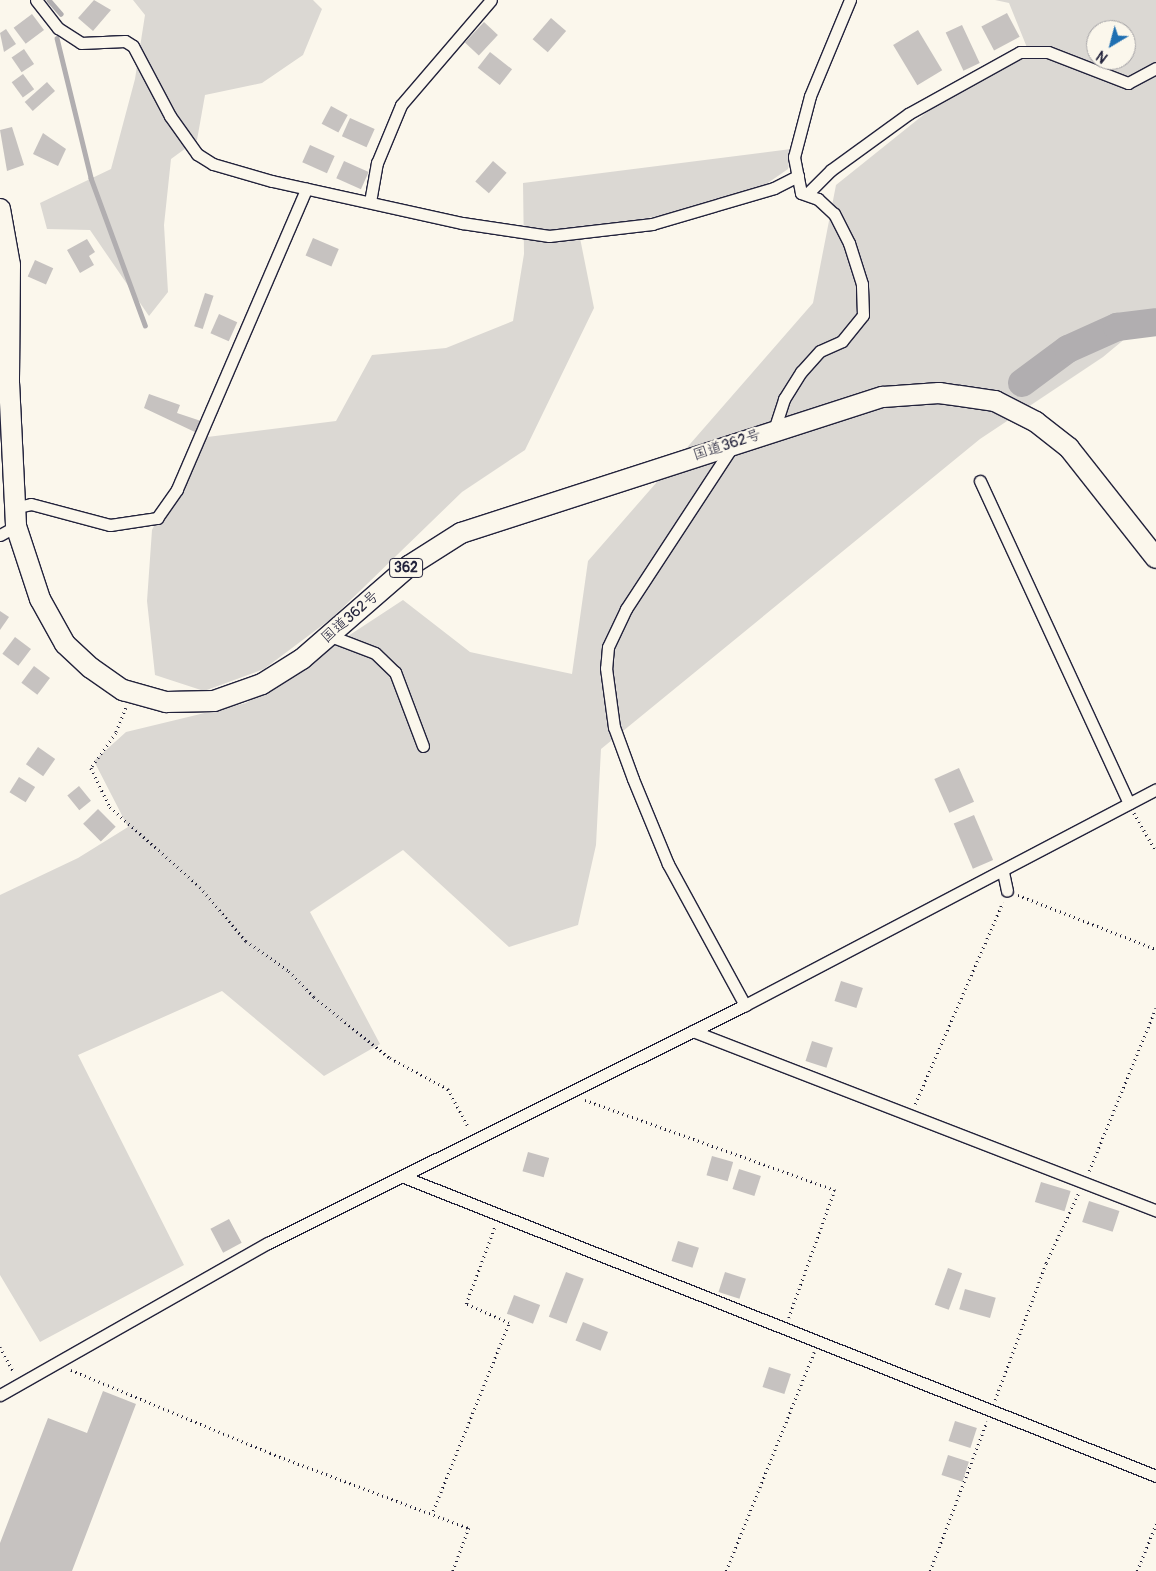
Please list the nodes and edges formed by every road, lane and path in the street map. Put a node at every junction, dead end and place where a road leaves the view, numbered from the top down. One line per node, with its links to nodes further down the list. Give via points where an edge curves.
1 (36, 0): 6 (street, via 58,28 81,42 125,41 133,46 170,116 198,154 230,170)
2 (492, 0): 8 (street, via 401,105 377,163)
3 (850, 0): 5 (street, via 810,96 794,157)
4 (1156, 68): 7 (street, via 1128,83 1048,52 1020,52 908,114 831,170)
5 (798, 176): 7 (street, via 801,193); 8 (street, via 774,188 652,224 549,236)
6 (306, 188): 8 (street); 14 (street, via 177,489 157,518 110,524 31,504)
7 (808, 193): 11 (street, via 834,214 849,243 862,284 863,315 842,341 820,351 801,372 784,399)
8 (370, 202)
9 (0, 209): 10 (highway, 国道362号 / 362, via 10,265)
10 (5, 316): 14 (highway, 国道362号 / 362)
11 (774, 430): 12 (highway, 国道362号 / 362); 15 (highway, 国道362号 / 362, via 883,397 939,393 995,402 1036,422 1069,448)
12 (734, 443): 16 (highway, 国道362号 / 362, via 461,533 409,566); 25 (street, via 626,609 608,647 606,668 614,727 668,864)
13 (980, 481): 20 (street)
14 (10, 523): 17 (highway, 国道362号 / 362, via 40,599 66,644 91,668)
15 (1156, 558)
16 (328, 635): 17 (highway, 国道362号 / 362, via 302,659 262,684 214,701 166,702); 18 (street, via 375,653 395,672)
17 (132, 692): 30 (path, via 116,734 91,768 110,807 200,887 246,941 289,971 314,997 390,1058 448,1089)
18 (423, 746)
19 (1156, 790): 20 (street)
20 (1129, 803): 21 (path); 22 (street)
21 (1156, 851)
22 (1003, 872): 23 (street); 25 (street)
23 (1007, 891): 24 (path); 29 (path)
24 (1156, 949)
25 (745, 1005): 27 (street)
26 (1156, 1008): 32 (path)
27 (694, 1031): 28 (street); 29 (street)
28 (569, 1094): 30 (street); 35 (path, via 836,1190)
29 (910, 1114): 32 (street)
30 (476, 1141): 31 (street)
31 (404, 1177): 34 (street); 38 (street, via 268,1243)
32 (1085, 1182): 33 (street); 41 (path, via 1046,1263)
33 (1156, 1211)
34 (499, 1215): 35 (street); 43 (path, via 466,1304 509,1323)
35 (786, 1328): 36 (street)
36 (818, 1341): 41 (street); 46 (path)
37 (0, 1347): 39 (path)
38 (57, 1364): 39 (street); 43 (path, via 270,1453)
39 (21, 1383): 40 (street)
40 (0, 1395)
41 (991, 1410): 42 (street); 47 (path)
42 (1156, 1476)
43 (433, 1511): 45 (path, via 469,1528)
44 (1156, 1524): 48 (path)
45 (453, 1571)
46 (726, 1571)
47 (930, 1571)
48 (1137, 1571)

